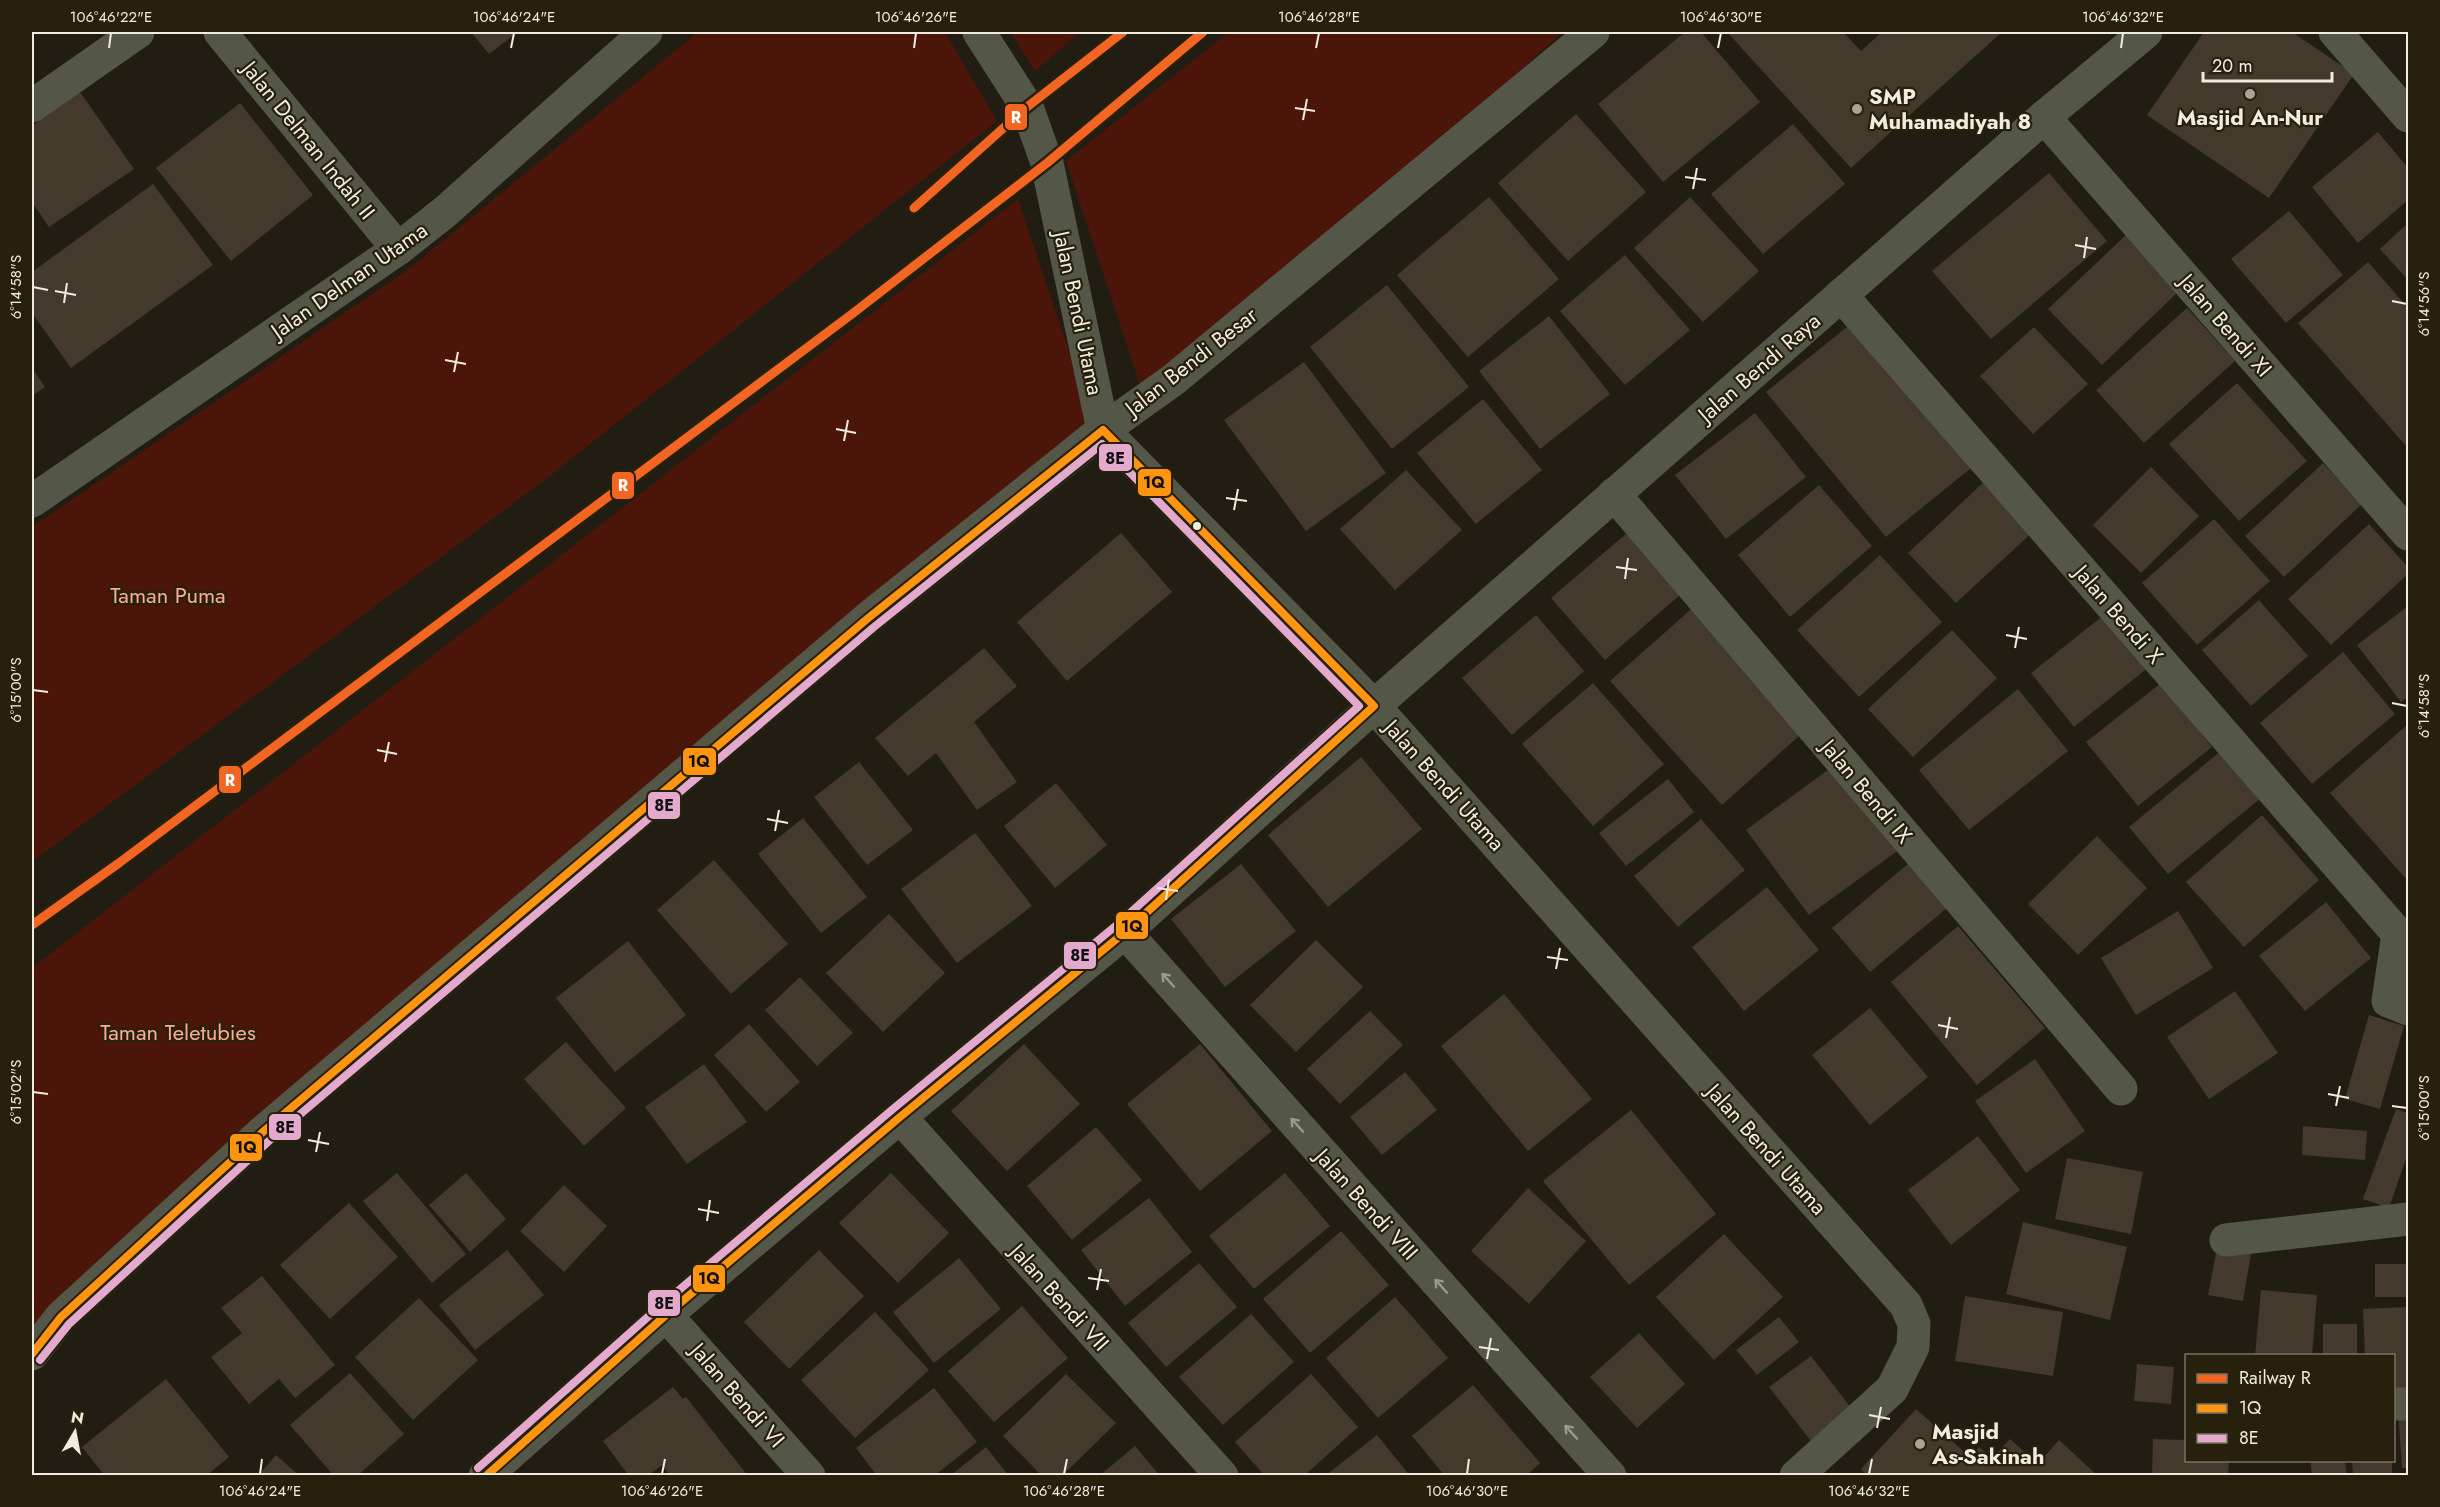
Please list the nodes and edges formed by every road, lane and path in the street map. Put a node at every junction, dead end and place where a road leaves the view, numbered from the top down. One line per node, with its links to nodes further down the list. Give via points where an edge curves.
1 (138, 32): 8 (street)
2 (220, 32): 11 (street, Jalan Delman Indah II)
3 (978, 32): 13 (street, Jalan Bendi Utama, via 1027,107 1047,164)
4 (1593, 32): 13 (street, Jalan Bendi Besar, via 1173,380)
5 (2146, 32): 10 (street, Jalan Bendi Raya)
6 (2335, 32): 9 (street)
7 (627, 38): 11 (street, Jalan Delman Utama, via 446,211)
8 (32, 106)
9 (2409, 116)
10 (2044, 117): 12 (street, Jalan Bendi Raya); 16 (street, Jalan Bendi XI)
11 (398, 249): 15 (street, Jalan Delman Utama)
12 (1840, 295): 14 (street, Jalan Bendi Raya); 19 (street, Jalan Bendi X, via 2398,934 2388,1001)
13 (1103, 430): 17 (street, Jalan Bendi Utama); 25 (street, Jalan Bendi Besar, via 867,619 264,1131 61,1317)
14 (1614, 494): 17 (street, Jalan Bendi Raya); 20 (street, Jalan Bendi IX)
15 (32, 501)
16 (2409, 534)
17 (1374, 706): 18 (street, Jalan Bendi Raya); 30 (street, Jalan Bendi Utama, via 1906,1305 1914,1324 1913,1347 1892,1389)
18 (1125, 932): 21 (street, Jalan Bendi Raya); 29 (street, Jalan Bendi VIII, one-way to 18)
19 (2409, 1009)
20 (2121, 1089)
21 (900, 1117): 24 (street, Jalan Bendi Raya); 28 (street, Jalan Bendi VII)
22 (2409, 1219): 23 (street)
23 (2226, 1240)
24 (666, 1315): 26 (street, Jalan Bendi Raya); 27 (street, Jalan Bendi VI)
25 (32, 1354)
26 (485, 1476)
27 (809, 1476)
28 (1222, 1476)
29 (1610, 1476)
30 (1796, 1476)

